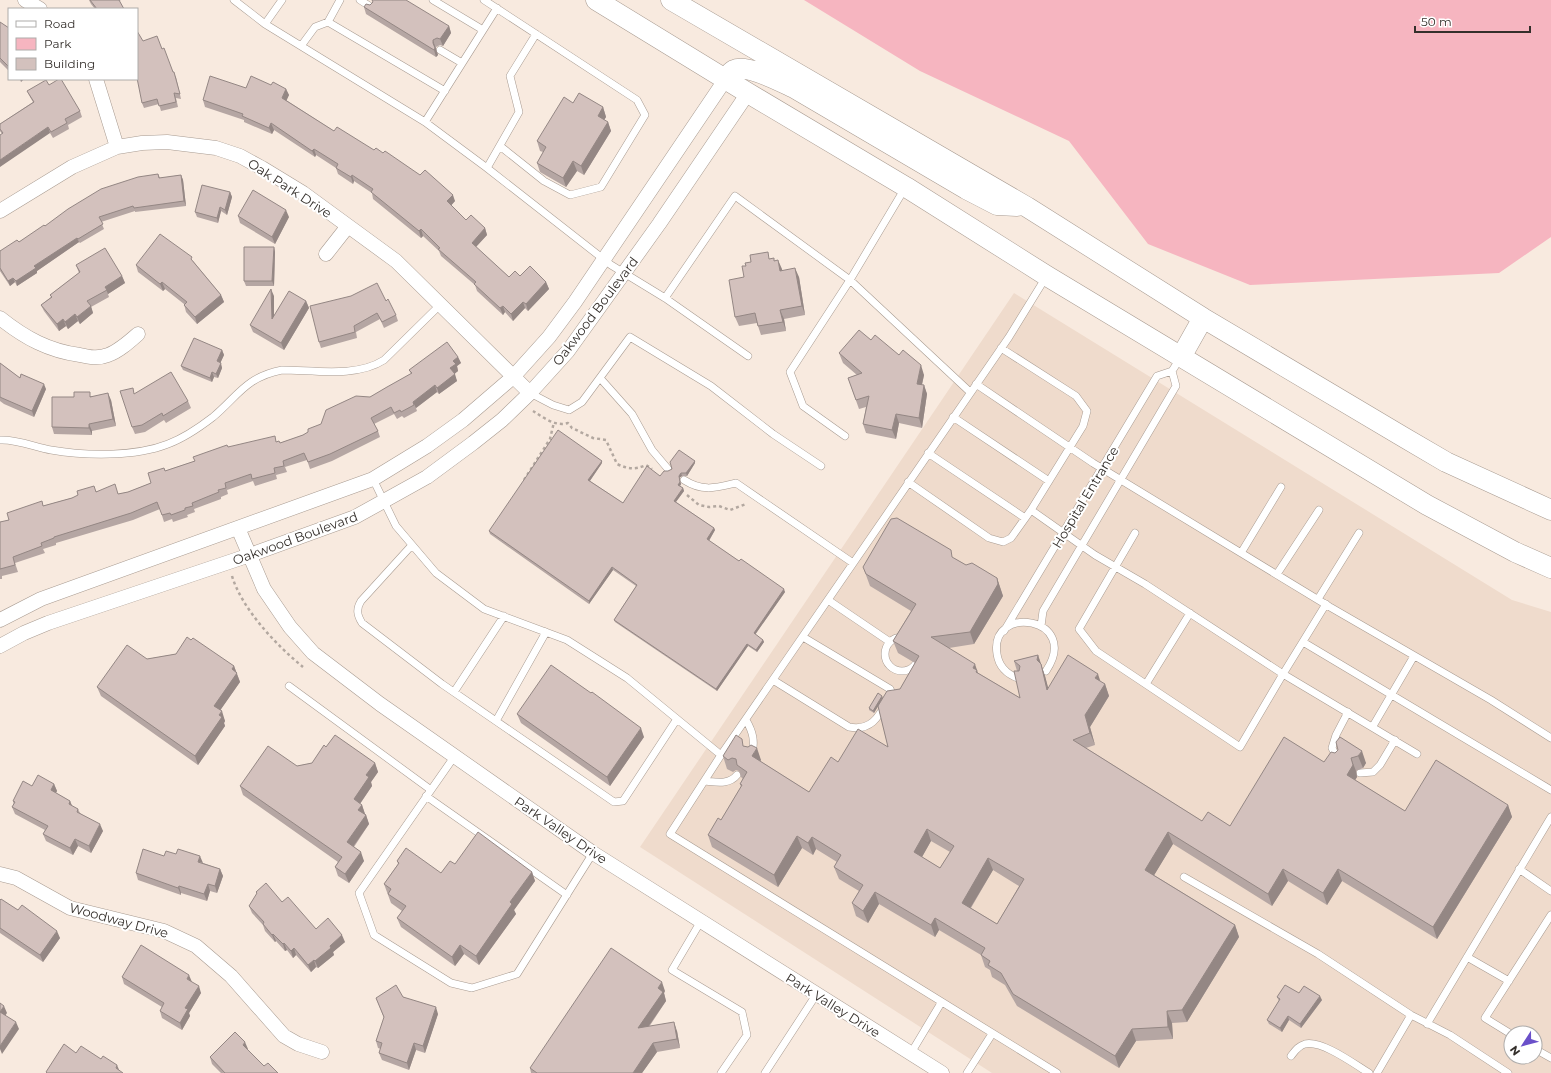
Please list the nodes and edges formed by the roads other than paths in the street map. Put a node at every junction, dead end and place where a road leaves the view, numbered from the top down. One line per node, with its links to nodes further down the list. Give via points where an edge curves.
1 (25, 0): 11 (street)
2 (234, 0): 14 (lane)
3 (282, 0): 14 (lane)
4 (340, 0): 13 (lane)
5 (360, 0): 10 (lane)
6 (433, 0): 15 (lane)
7 (484, 0): 12 (lane)
8 (596, 0): 21 (main road)
9 (671, 0): 29 (main road)
10 (371, 7)
11 (38, 8)
12 (497, 8): 15 (lane); 16 (lane)
13 (328, 22): 17 (lane, via 315,27); 22 (lane)
14 (265, 24): 17 (lane)
15 (483, 30): 19 (lane)
16 (536, 34): 25 (lane, via 510,76 519,112); 25 (lane, via 637,100 645,115 601,187 570,195 544,180)
17 (301, 46): 24 (lane)
18 (440, 50): 19 (lane)
19 (462, 63): 22 (lane)
20 (96, 80): 26 (street)
21 (725, 80): 23 (main road); 29 (main road, via 732,71 738,69 770,77 794,88 997,205); 33 (street, Oakwood Boulevard)
22 (445, 91): 24 (lane)
23 (748, 93): 28 (main road); 34 (street, Oakwood Boulevard)
24 (425, 122): 27 (lane)
25 (500, 146): 27 (lane)
26 (117, 147): 30 (street, Oak Park Drive, via 72,167); 31 (street, Oak Park Drive, via 167,142 192,144 240,156 302,193)
27 (487, 168): 33 (lane)
28 (906, 186): 35 (main road); 36 (lane)
29 (1027, 207): 40 (main road)
30 (0, 210)
31 (348, 226): 32 (street); 38 (street, Oak Park Drive, via 396,261)
32 (326, 254)
33 (603, 259): 34 (lane); 45 (street, Oakwood Boulevard, via 549,337)
34 (623, 273): 37 (lane); 49 (street, Oakwood Boulevard, via 568,351)
35 (1046, 276): 42 (lane); 44 (main road)
36 (850, 280): 37 (lane, via 735,196); 48 (lane); 51 (lane, via 790,372 802,406)
37 (665, 298): 43 (lane)
38 (440, 304): 45 (street, Oak Park Drive); 52 (lane, via 384,360 375,365 350,371 274,371 248,383 214,416 168,444 125,453 76,453)
39 (0, 318): 41 (street, via 42,346 62,353 96,358 118,350)
40 (1203, 318): 44 (main road); 67 (main road, via 1446,462)
41 (138, 334)
42 (1001, 348): 47 (lane); 53 (lane, via 1076,396 1087,411 1083,426)
43 (748, 356)
44 (1177, 364): 56 (lane, Hospital Entrance, via 1157,376); 59 (lane, Hospital Entrance, via 1176,386); 79 (main road, via 1427,505 1515,552)
45 (513, 377): 49 (street, Oak Park Drive); 58 (street, Oakwood Boulevard, via 463,420)
46 (600, 378): 49 (lane, via 582,402 569,410); 55 (lane, via 630,338 711,386 773,434); 57 (lane, via 632,414 652,450)
47 (976, 384): 48 (lane); 53 (lane)
48 (970, 392): 50 (lane)
49 (530, 394): 64 (street, Oakwood Boulevard, via 454,458 427,477)
50 (953, 417): 54 (lane); 61 (lane)
51 (846, 436)
52 (0, 440)
53 (1069, 448): 56 (lane); 61 (lane)
54 (928, 453): 62 (lane); 68 (lane)
55 (821, 466)
56 (1103, 469): 59 (lane); 70 (lane, Hospital Entrance)
57 (668, 470)
58 (373, 479): 64 (lane); 69 (street, Oakwood Boulevard)
59 (1120, 479): 73 (lane, Hospital Entrance); 75 (lane)
60 (684, 480): 77 (lane, via 696,488 714,489 736,483)
61 (1049, 481): 65 (lane)
62 (908, 482): 68 (lane, via 989,538 1003,542 1011,538); 77 (lane)
63 (1281, 487): 75 (lane)
64 (384, 501): 74 (lane, via 396,526); 76 (street, Oakwood Boulevard, via 342,522)
65 (1031, 510): 68 (lane); 70 (lane)
66 (1319, 510): 80 (lane)
67 (1551, 510)
68 (1025, 518)
69 (238, 528): 76 (street, Park Valley Drive); 86 (street, Oakwood Boulevard, via 41,599)
70 (1064, 532): 73 (lane); 88 (lane, Hospital Entrance)
71 (1135, 533): 78 (lane)
72 (1359, 534): 81 (lane)
73 (1081, 544): 78 (lane); 87 (lane, Hospital Entrance, via 1043,611)
74 (412, 545): 85 (lane, via 436,573 484,609); 101 (lane, via 361,601 358,606 359,618)
75 (1241, 553): 80 (lane)
76 (250, 556): 93 (street, Oakwood Boulevard, via 48,623 24,632); 113 (street, Park Valley Drive, via 268,595 290,627 313,653)
77 (853, 563): 82 (lane)
78 (1116, 566): 84 (lane); 99 (lane, via 1079,629 1096,651)
79 (1551, 568)
80 (1277, 574): 81 (lane)
81 (1318, 599): 83 (lane)
82 (828, 600): 90 (lane); 91 (lane)
83 (1326, 604): 92 (lane); 94 (lane)
84 (1190, 613): 96 (lane); 99 (lane)
85 (504, 616): 89 (lane); 101 (lane)
86 (0, 620)
87 (1042, 626): 88 (lane, via 1022,622); 95 (lane, via 1053,641 1054,650 1052,663)
88 (1004, 631): 97 (lane, Hospital Entrance, via 998,640 998,660 1011,676)
89 (546, 632): 104 (lane, via 566,640 627,678); 106 (lane)
90 (803, 637): 98 (lane); 98 (lane, via 890,689 892,693 875,721 864,727 849,727)
91 (890, 642): 91 (lane, via 886,656 893,668 907,670 916,664 919,653 911,639 900,637)
92 (1303, 642): 96 (lane); 102 (lane)
93 (0, 646)
94 (1414, 656): 102 (lane); 108 (lane)
95 (1046, 671)
96 (1283, 674): 99 (lane, via 1240,747); 103 (lane)
97 (1020, 679)
98 (773, 680): 105 (lane)
99 (1146, 684)
100 (289, 686): 119 (lane)
101 (454, 692): 106 (lane)
102 (1392, 694): 107 (lane); 118 (lane)
103 (1348, 712): 107 (lane); 114 (lane, via 1332,748)
104 (677, 719): 106 (lane, via 623,802 619,803); 112 (lane)
105 (746, 720): 110 (lane, via 752,729); 112 (lane)
106 (496, 721)
107 (1373, 726): 109 (lane)
108 (1551, 738)
109 (1395, 740): 111 (lane); 115 (lane, via 1373,772)
110 (752, 754)
111 (1417, 754)
112 (721, 755): 117 (lane)
113 (454, 757): 119 (lane); 121 (street, Park Valley Drive)
114 (1338, 760)
115 (1360, 773)
116 (737, 775): 117 (lane, via 734,779 724,782)
117 (704, 781): 132 (lane, via 670,834)
118 (1551, 790)
119 (428, 793): 126 (lane); 126 (lane, via 359,893 374,935 451,983 472,988 517,974)
120 (1551, 817): 122 (lane)
121 (593, 853): 126 (lane); 128 (street, Park Valley Drive)
122 (1520, 869): 125 (lane); 129 (lane)
123 (0, 874): 137 (street, Woodway Drive, via 16,878 70,908 164,931 196,946 231,976 284,1036)
124 (1184, 877): 133 (lane, via 1318,954)
125 (1551, 891)
126 (567, 895)
127 (1551, 915): 130 (lane)
128 (701, 921): 131 (street, Park Valley Drive); 140 (lane, via 672,970 742,1012 748,1035)
129 (1467, 957): 130 (lane); 134 (lane)
130 (1508, 981): 135 (lane, via 1485,1018)
131 (816, 995): 138 (street, Park Valley Drive); 141 (lane)
132 (942, 1003): 136 (lane); 138 (lane)
133 (1411, 1015): 134 (lane); 146 (lane)
134 (1428, 1024): 147 (lane, via 1450,1035)
135 (1503, 1029)
136 (992, 1034): 143 (lane); 144 (lane)
137 (322, 1052)
138 (911, 1053): 142 (street, Park Valley Drive)
139 (1291, 1056): 145 (lane, via 1303,1044 1314,1043)
140 (721, 1073)
141 (765, 1073)
142 (942, 1073)
143 (967, 1073)
144 (1057, 1073)
145 (1369, 1073)
146 (1377, 1073)
147 (1508, 1073)

